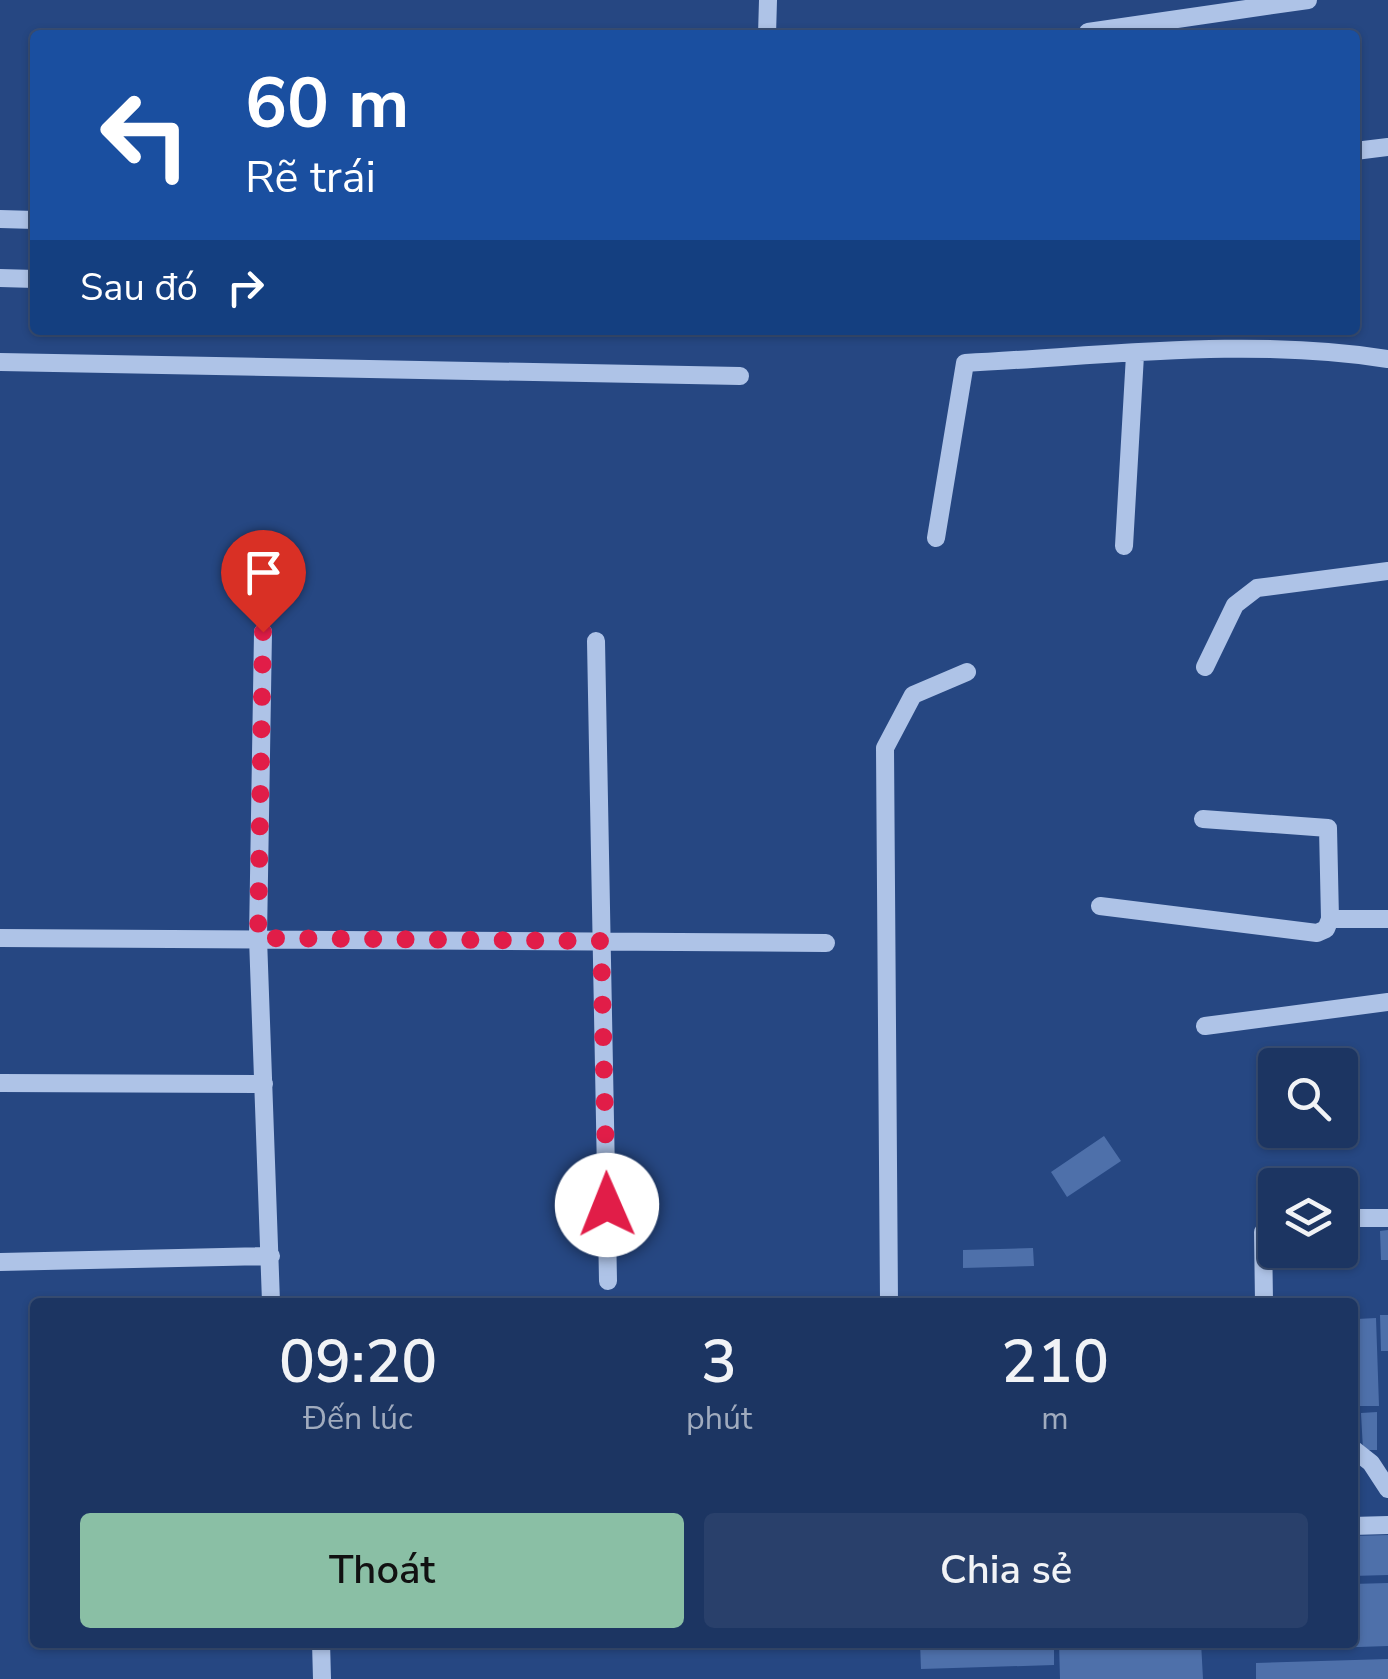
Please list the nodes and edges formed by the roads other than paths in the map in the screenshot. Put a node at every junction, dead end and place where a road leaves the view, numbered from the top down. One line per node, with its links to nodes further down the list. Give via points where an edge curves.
1 (768, 0): 3 (street)
2 (1308, 0): 4 (street)
3 (767, 30)
4 (1102, 30)
5 (1388, 147): 6 (street)
6 (1360, 150)
7 (0, 219): 8 (street)
8 (30, 220)
9 (0, 278): 10 (street)
10 (30, 279)
11 (1135, 355): 12 (street, via 1334,353); 15 (street, via 965,363); 16 (street)
12 (1388, 360)
13 (0, 362): 14 (street)
14 (740, 376)
15 (936, 538)
16 (1124, 546)
17 (1388, 571): 20 (street, via 1256,588 1244,595)
18 (263, 632): 27 (street)
19 (596, 641): 28 (street)
20 (1205, 666)
21 (966, 672): 41 (street, via 914,695 885,748)
22 (1203, 819): 24 (street, via 1328,828)
23 (1100, 906): 24 (street, via 1317,932)
24 (1330, 919): 25 (street)
25 (1388, 919)
26 (0, 938): 27 (street)
27 (258, 938): 28 (street); 33 (street)
28 (601, 941): 29 (street); 39 (street)
29 (826, 942)
30 (1388, 1002): 31 (street)
31 (1205, 1026)
32 (0, 1082): 33 (street)
33 (264, 1084): 36 (street)
34 (1358, 1218): 35 (street)
35 (1388, 1218)
36 (272, 1256): 37 (street); 40 (street)
37 (0, 1262)
38 (1263, 1268): 42 (street)
39 (608, 1281)
40 (271, 1298)
41 (889, 1298)
42 (1264, 1298)
43 (1358, 1453): 44 (street)
44 (1388, 1488)
45 (1388, 1525): 46 (street)
46 (1358, 1526)
47 (321, 1648): 48 (street)
48 (322, 1679)

